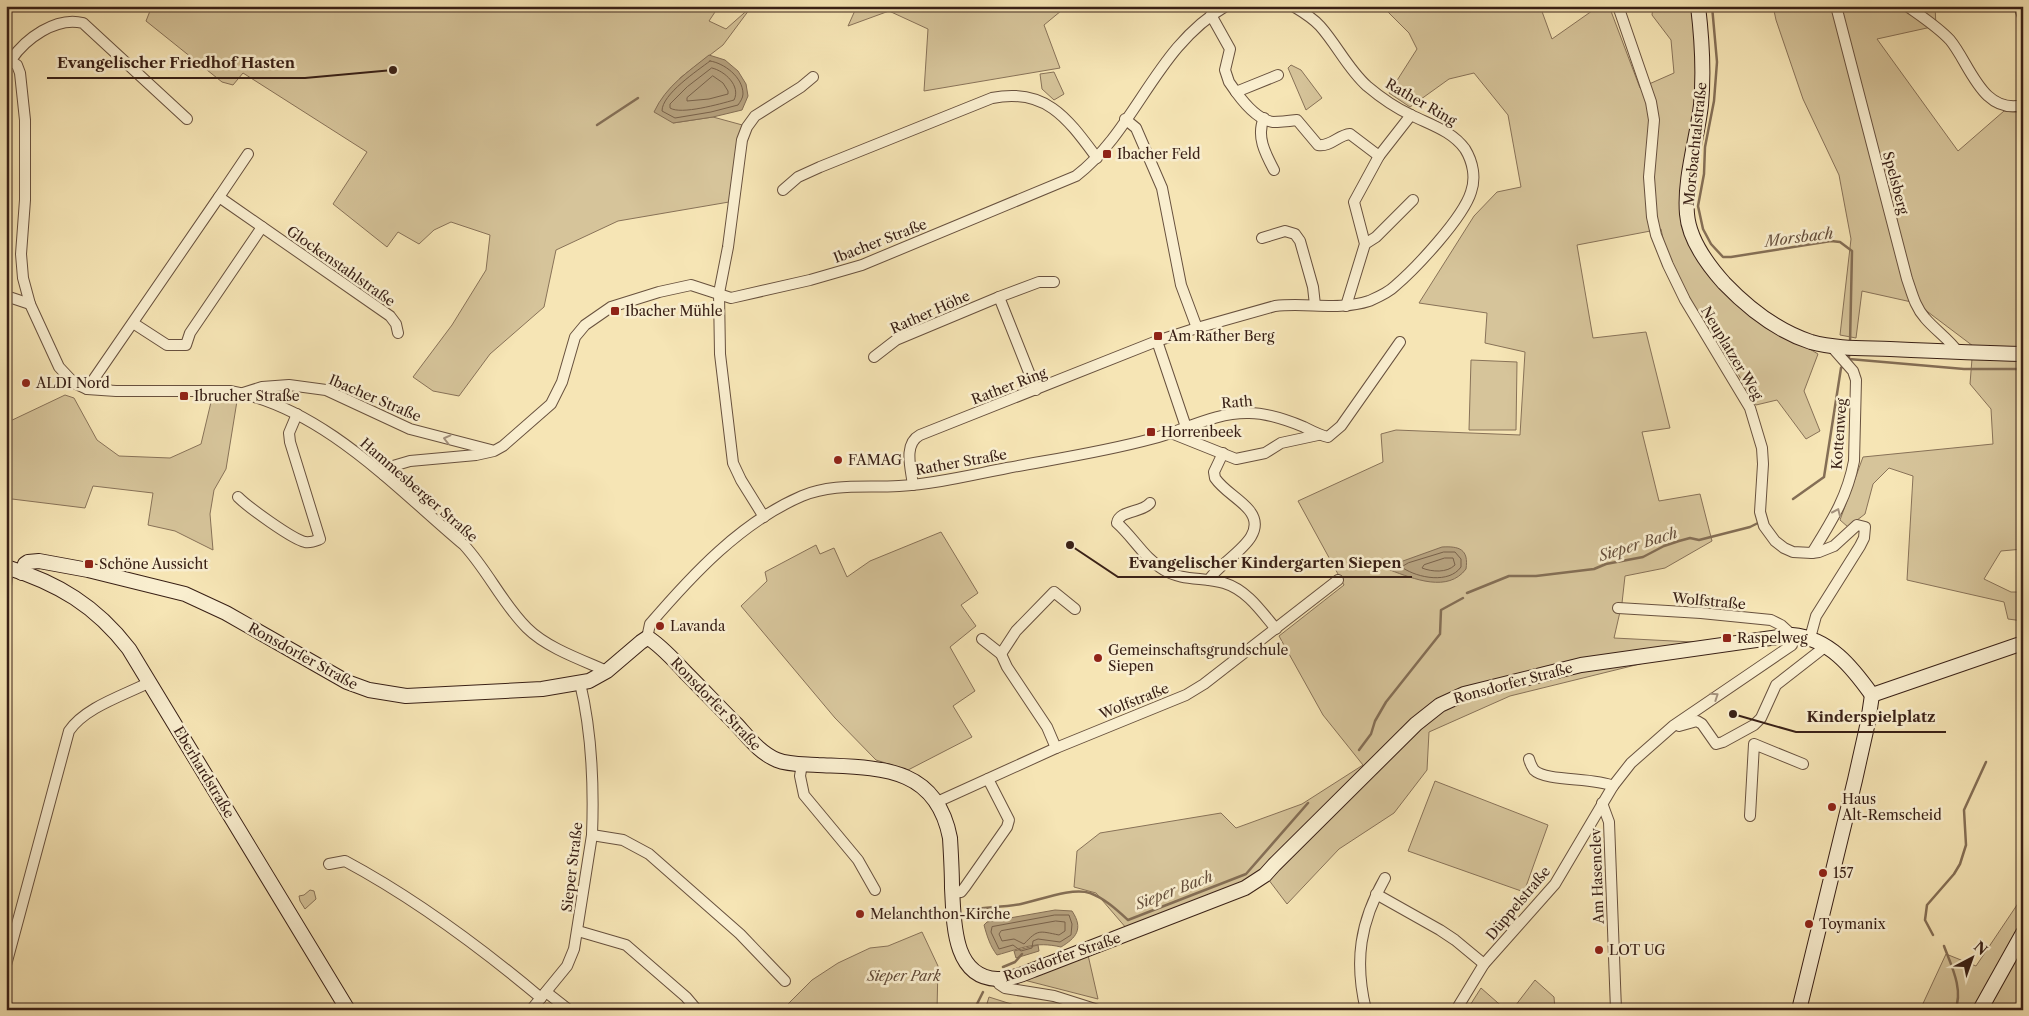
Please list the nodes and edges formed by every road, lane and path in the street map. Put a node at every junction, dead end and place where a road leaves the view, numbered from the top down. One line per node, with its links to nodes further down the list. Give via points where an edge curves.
1 (1226, 6): 8 (street)
2 (1293, 6): 15 (street, Rather Ring, via 1320,26 1368,87)
3 (1618, 6): 59 (street, Neuplatzer Weg, via 1651,102 1654,120 1649,177 1656,235 1685,300 1750,408 1762,448 1760,512 1764,526 1784,548)
4 (1698, 6): 41 (main road, Morsbachtalstraße, via 1702,82 1687,203 1693,236 1716,274 1757,313 1792,334)
5 (1836, 6): 42 (street, Spelsberg, via 1914,300 1926,319)
6 (1907, 6): 14 (street, via 1948,38 1987,96 2009,107)
7 (2019, 6): 9 (street)
8 (1211, 15): 13 (street, via 1230,49 1225,70); 18 (street, Ibacher Straße, via 1179,45)
9 (2023, 17)
10 (8, 59): 17 (street, via 52,26 73,21 83,23); 33 (street, via 17,65 20,73 25,120 21,254)
11 (1278, 75): 13 (street)
12 (813, 77): 30 (street, via 755,116 744,132)
13 (1236, 92): 16 (street, via 1247,106)
14 (2023, 105)
15 (1411, 115): 20 (street); 35 (street, Rather Ring, via 1447,132 1458,141 1471,162 1473,174 1468,202 1395,286 1376,298)
16 (1264, 118): 20 (street, via 1272,122 1297,120 1314,141 1323,146 1350,134); 22 (street, via 1260,128 1264,152)
17 (187, 119)
18 (1125, 119): 21 (street, Ibacher Straße); 37 (street, via 1136,128 1162,188 1181,285)
19 (248, 154): 24 (street)
20 (1379, 156): 28 (street, via 1354,202)
21 (1097, 158): 23 (street, via 1070,123 1049,105 1026,97 1002,96 820,167 798,177); 30 (street, Ibacher Straße, via 1076,176 1063,182 862,265 740,297 731,298)
22 (1274, 170)
23 (784, 190)
24 (219, 197): 26 (street, Glockenstahlstraße); 36 (street)
25 (1413, 200): 28 (street)
26 (262, 227): 36 (street, via 190,333 186,345 167,345); 38 (street, Glockenstahlstraße, via 390,316)
27 (1262, 238): 34 (street, via 1285,231 1295,234 1314,287)
28 (1365, 244): 35 (street)
29 (1054, 282): 32 (street, Rather Höhe, via 1039,282)
30 (719, 293): 52 (street, Ibacher Straße, via 691,285 626,301 602,313 575,336 562,382 551,404); 58 (street, via 720,354 733,463)
31 (6, 296): 33 (street)
32 (999, 297): 44 (street, Rather Höhe, via 896,340); 46 (street)
33 (30, 304): 45 (street, via 59,367 74,383)
34 (1315, 305): 35 (street, Rather Ring); 37 (street, Rather Ring, via 1275,306)
35 (1346, 306)
36 (133, 323): 45 (street)
37 (1197, 328): 39 (street, Rather Ring)
38 (398, 333)
39 (1157, 341): 46 (street, Rather Ring); 49 (street)
40 (1400, 342): 51 (street, via 1342,426 1328,437)
41 (1827, 346): 42 (main road, Morsbachtalstraße); 59 (street, Kottenweg, one-way to 41, via 1834,519 1852,471 1856,380 1853,371)
42 (1958, 352): 43 (main road, Morsbachtalstraße)
43 (2023, 354)
44 (874, 357)
45 (86, 389): 47 (street, Hammesberger Straße)
46 (1036, 390): 55 (street, Rather Ring, via 916,437 910,447)
47 (243, 393): 48 (street, Hammesberger Straße); 52 (street, Ibacher Straße, one-way to 47, via 410,429 326,390 289,386 262,387)
48 (296, 414): 54 (street, Hammesberger Straße, via 362,456); 56 (street, via 289,433 290,442 320,539 312,542 301,540 248,508)
49 (1186, 427): 50 (street, Rather Straße); 51 (street, Rath, via 1228,415 1250,413 1294,423)
50 (1171, 433): 53 (street); 55 (street, Rather Straße, via 1080,456)
51 (1318, 435): 53 (street, via 1255,455 1236,458)
52 (494, 451): 54 (street, Ibacher Straße, via 410,461 393,466)
53 (1222, 453): 62 (street, via 1214,472 1215,478 1250,512 1254,526 1248,542 1213,572)
54 (384, 475): 75 (street, Hammesberger Straße, via 472,554 528,630 577,659)
55 (913, 484): 58 (street, Rather Straße, via 824,489 803,495)
56 (238, 497)
57 (1150, 503): 62 (street, via 1146,508 1122,516 1117,523 1160,567 1180,577)
58 (764, 517): 69 (street, Rather Straße, via 691,578 650,624)
59 (1812, 553): 70 (street, Neuplatzer Weg, via 1834,546 1857,525 1865,527 1860,546 1816,616)
60 (7, 568): 61 (main road, Eberhardstraße); 64 (street)
61 (22, 573): 76 (main road, Eberhardstraße, via 74,596 95,612 129,648); 77 (main road, Ronsdorfer Straße, via 25,564 39,561 185,594 226,613 347,682 385,694 406,696 542,689)
62 (1209, 580): 67 (street, via 1241,592)
63 (1338, 580): 67 (street, Wolfstraße)
64 (6, 586)
65 (1618, 608): 68 (street, Wolfstraße, via 1771,620)
66 (1075, 609): 74 (street, via 1054,592 1016,631)
67 (1276, 629): 82 (street, Wolfstraße, via 1186,695)
68 (1792, 635): 70 (main road, Ronsdorfer Straße); 79 (street, Düppelstraße, one-way to 68, via 1792,645); 101 (main road, Ronsdorfer Straße, via 1581,665 1483,688 1452,699 1416,724 1270,870 1245,888 1041,967)
69 (647, 638): 75 (main road, Ronsdorfer Straße); 84 (main road, Ronsdorfer Straße, via 672,658 765,754 779,761)
70 (1810, 638): 73 (main road, Ronsdorfer Straße)
71 (982, 639): 74 (street)
72 (2023, 643): 78 (main road)
73 (1826, 646): 78 (main road, Ronsdorfer Straße, via 1846,661); 80 (street, via 1776,686 1761,718)
74 (1002, 654): 82 (street, via 1007,667 1047,727)
75 (608, 671): 77 (main road, Ronsdorfer Straße, via 596,679)
76 (150, 682): 100 (street, via 86,714 69,731); 104 (main road, Eberhardstraße)
77 (580, 683): 91 (street, Sieper Straße, via 591,748)
78 (1872, 695): 112 (main road, via 1855,780)
79 (1675, 725): 80 (street, via 1697,721 1716,744); 87 (street, Düppelstraße, via 1648,746)
80 (1748, 729): 81 (street)
81 (1754, 744): 85 (street); 90 (street)
82 (1056, 748): 86 (street, Wolfstraße)
83 (1529, 759): 87 (street, via 1534,770 1547,777 1604,782)
84 (802, 764): 88 (main road, Ronsdorfer Straße, via 889,771 921,786); 94 (street, via 800,776 804,795 858,860)
85 (1802, 764)
86 (988, 779): 88 (street, Wolfstraße); 95 (street, via 1009,820 1007,827 961,892)
87 (1613, 786): 89 (street, Düppelstraße)
88 (938, 802): 95 (main road, Ronsdorfer Straße, via 948,825)
89 (1602, 803): 99 (street, Düppelstraße, via 1555,884); 111 (street, Am Hasenclev, via 1609,822)
90 (1750, 816)
91 (592, 835): 97 (street, Sieper Straße); 102 (street, via 623,840 649,854 740,934)
92 (330, 864): 103 (street, via 345,861 399,892)
93 (1385, 878): 96 (street)
94 (875, 890)
95 (952, 893): 101 (main road, Ronsdorfer Straße, via 955,933 964,959 979,974)
96 (1376, 894): 99 (street, via 1448,935); 109 (street, via 1360,945 1360,981)
97 (578, 930): 103 (street, Sieper Straße, via 567,966); 107 (street, via 626,945)
98 (2023, 933): 113 (main road)
99 (1484, 964): 110 (street, Düppelstraße)
100 (6, 965)
101 (996, 979): 108 (street, via 1004,988 1062,998)
102 (785, 981)
103 (543, 995): 105 (street, Sieper Straße); 106 (street)
104 (348, 1010)
105 (531, 1010)
106 (569, 1010)
107 (696, 1010)
108 (1098, 1010)
109 (1366, 1010)
110 (1456, 1010)
111 (1616, 1010)
112 (1798, 1010)
113 (1980, 1010)

